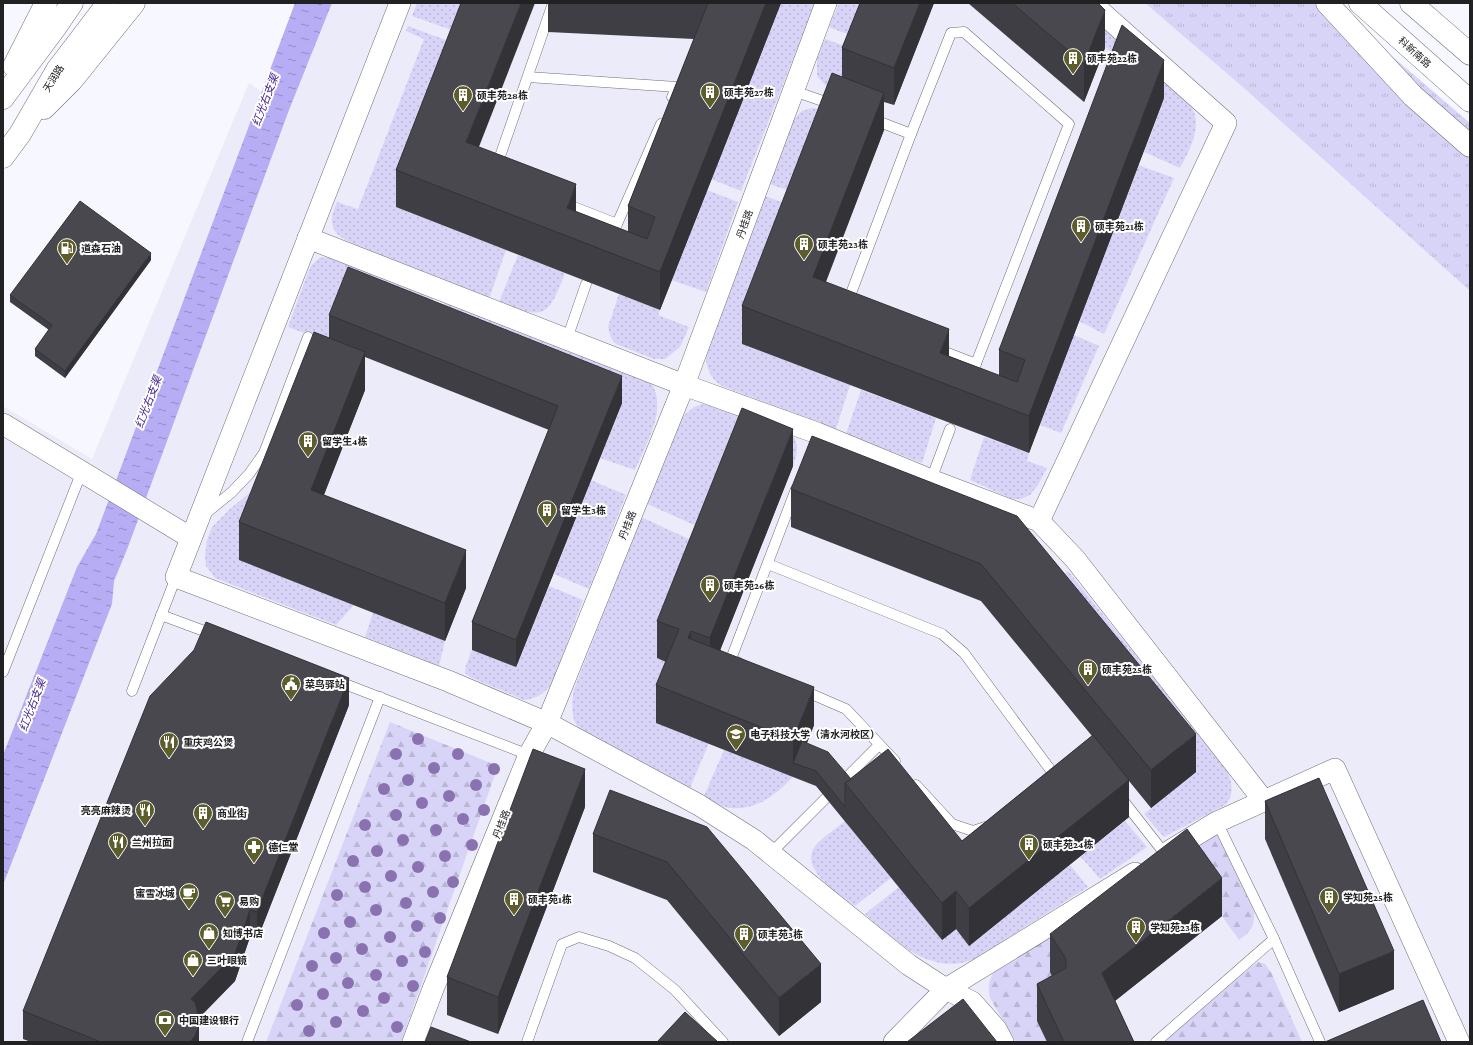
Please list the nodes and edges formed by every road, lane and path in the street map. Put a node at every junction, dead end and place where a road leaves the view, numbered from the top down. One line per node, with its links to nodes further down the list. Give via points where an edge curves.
1 (46, 3): 14 (main road)
2 (72, 3): 16 (main road)
3 (108, 3): 20 (main road, 天润路, via 57,70)
4 (134, 3): 20 (main road, via 72,80)
5 (400, 3): 27 (street)
6 (553, 3): 13 (lane)
7 (826, 3): 15 (street, 丹桂路)
8 (1091, 3): 42 (street, via 1226,123)
9 (1327, 3): 22 (main road, via 1413,96)
10 (1360, 3): 17 (main road, 科新南路)
11 (1411, 3): 12 (main road)
12 (1470, 54)
13 (528, 77): 24 (lane, via 494,175); 26 (lane, via 676,87)
14 (3, 86)
15 (794, 91): 18 (lane); 35 (street, 丹桂路)
16 (3, 98)
17 (1470, 101)
18 (845, 109)
19 (860, 115): 21 (lane)
20 (20, 134): 23 (main road, 天润路)
21 (911, 134): 30 (lane, via 844,312); 34 (lane, via 951,33 964,32 1069,124)
22 (1470, 146)
23 (3, 157)
24 (501, 178)
25 (551, 198): 26 (lane)
26 (617, 224): 28 (lane)
27 (308, 238): 32 (street); 43 (street)
28 (600, 246)
29 (586, 284): 32 (lane)
30 (851, 315)
31 (308, 337): 43 (lane, via 264,452 245,479)
32 (567, 339): 35 (street)
33 (925, 344): 34 (lane)
34 (976, 364): 36 (lane)
35 (684, 384): 41 (street); 54 (street, 丹桂路)
36 (966, 390)
37 (3, 424): 39 (street)
38 (950, 429): 41 (lane)
39 (82, 471): 43 (street, via 151,514); 49 (lane)
40 (800, 477): 44 (lane)
41 (931, 480): 42 (street)
42 (1039, 521): 61 (street, via 1075,559)
43 (194, 529): 45 (street)
44 (768, 564): 48 (lane, via 732,659); 58 (lane, via 942,634 964,653)
45 (176, 577): 46 (lane); 54 (street, via 448,681)
46 (161, 615): 47 (lane); 52 (lane)
47 (227, 640)
48 (746, 665)
49 (3, 672)
50 (329, 678): 53 (lane)
51 (796, 687): 55 (lane, via 846,709)
52 (132, 691)
53 (380, 697): 56 (lane); 68 (lane)
54 (547, 723): 56 (street, 丹桂路); 64 (street, via 698,805)
55 (879, 745): 57 (lane); 64 (lane)
56 (529, 755): 69 (street, 丹桂路, via 432,989)
57 (900, 767)
58 (1055, 776)
59 (910, 779): 63 (lane, via 952,824 973,831)
60 (1116, 792): 65 (lane)
61 (1264, 801): 62 (street); 76 (street, via 1336,769)
62 (1217, 822): 65 (street); 66 (lane)
63 (993, 825)
64 (770, 853): 67 (street, via 909,965)
65 (1165, 854): 67 (street)
66 (1274, 939): 74 (lane); 75 (lane)
67 (946, 989): 72 (street); 73 (street, via 972,1002)
68 (247, 1042)
69 (413, 1042)
70 (527, 1042): 71 (lane, via 562,944 579,937 609,946 635,958 675,990)
71 (723, 1042)
72 (894, 1042)
73 (1004, 1042)
74 (1156, 1042)
75 (1320, 1042)
76 (1459, 1042)

